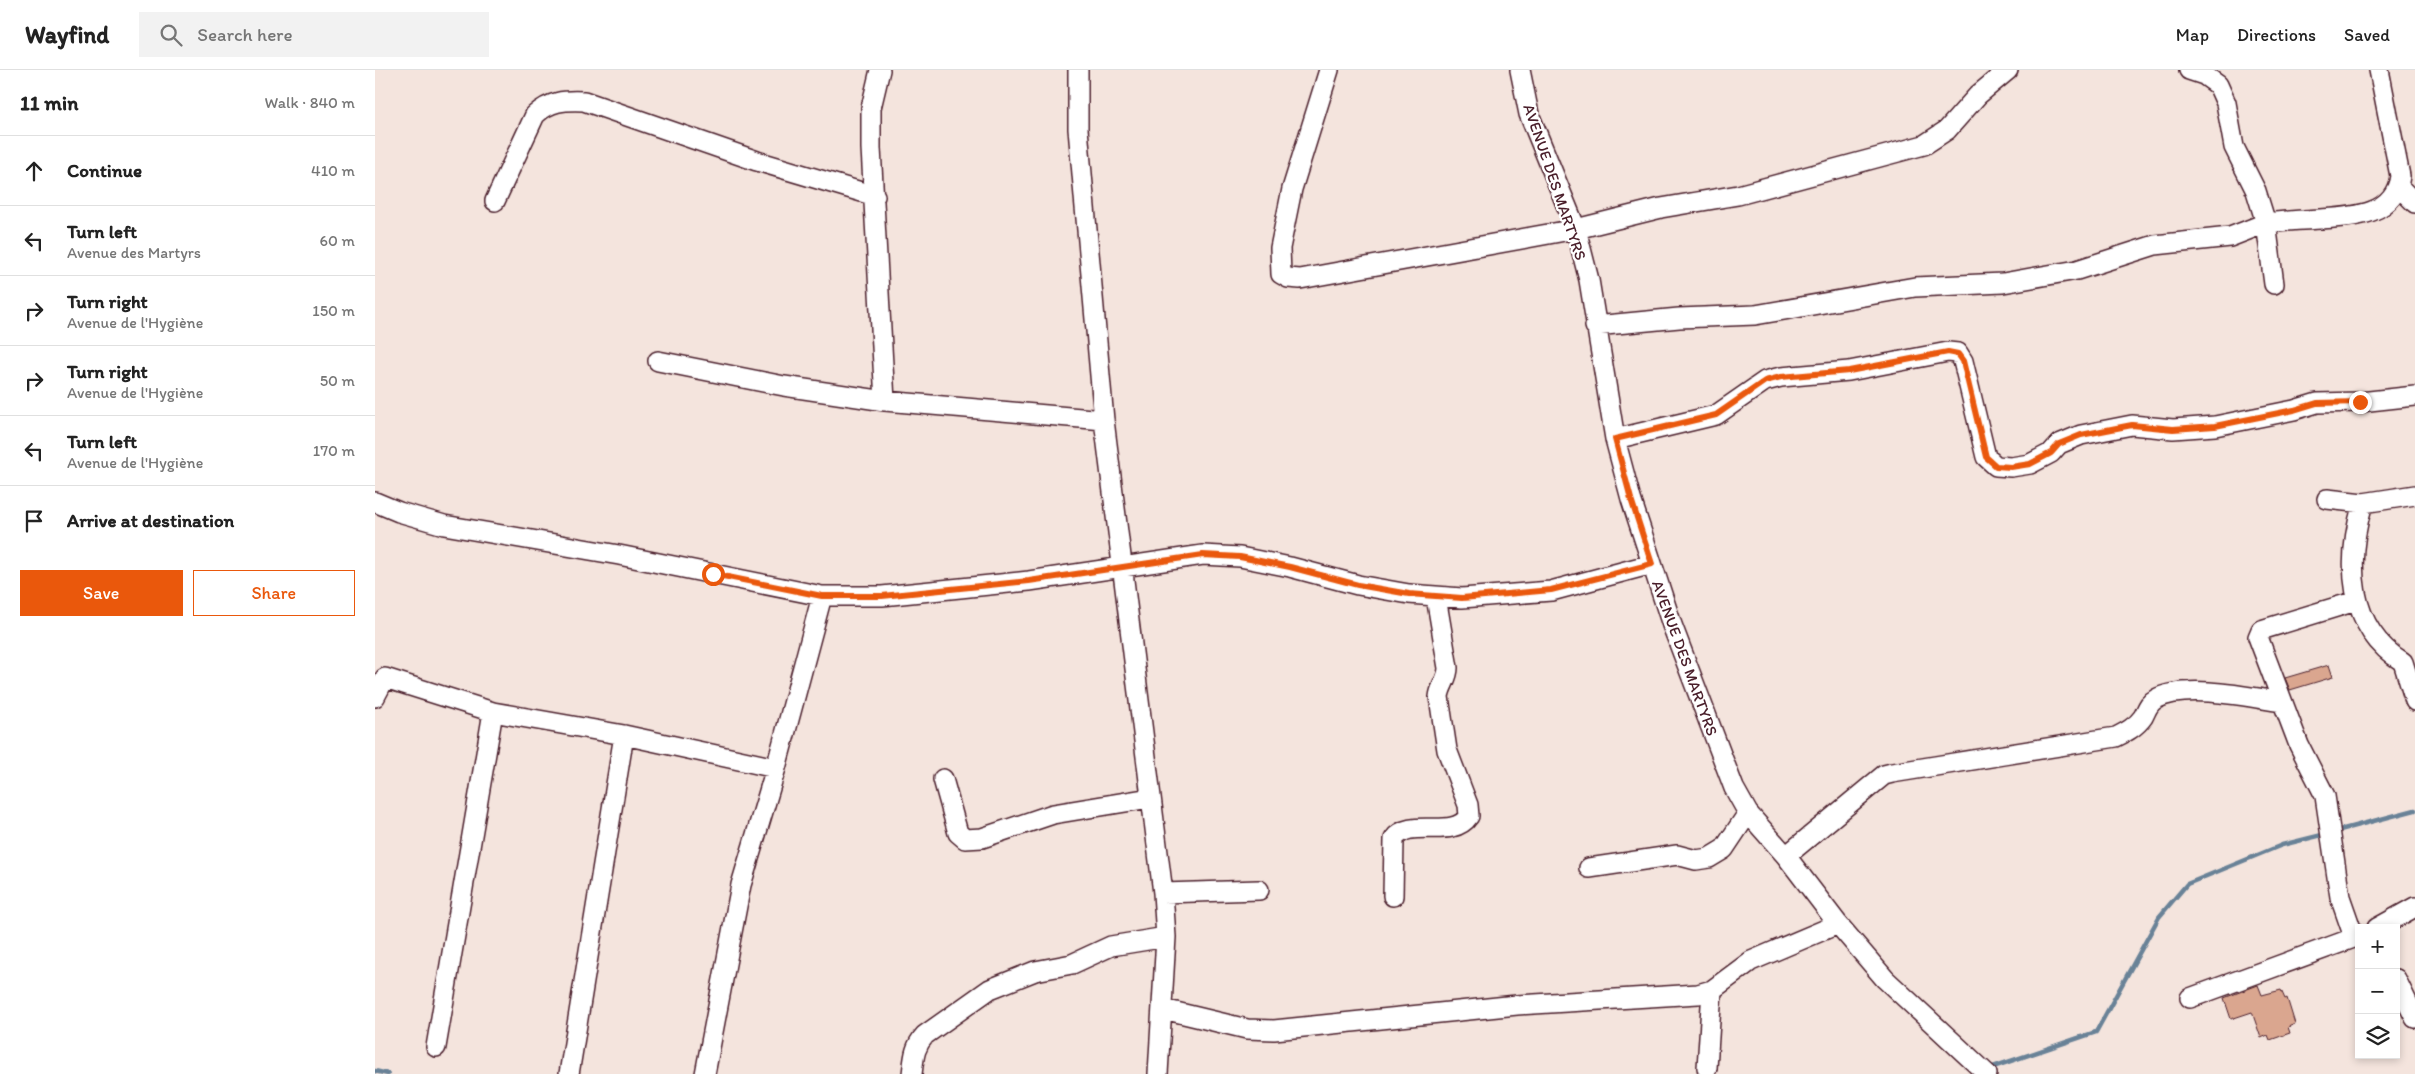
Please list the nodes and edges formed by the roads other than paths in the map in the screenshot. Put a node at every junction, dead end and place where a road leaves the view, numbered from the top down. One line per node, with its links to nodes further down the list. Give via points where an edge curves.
1 (880, 70): 9 (street, via 871,108)
2 (1078, 70): 19 (street, via 1079,148)
3 (1329, 70): 13 (street, via 1292,189 1281,240 1281,274 1300,279)
4 (1520, 70): 13 (street, AVENUE DES MARTYRS, via 1529,114)
5 (2008, 70): 13 (street, via 1978,95 1947,130 1924,145 1765,189 1661,208)
6 (2189, 70): 12 (street, via 2219,85 2226,103 2234,147 2256,191)
7 (2379, 70): 8 (street, via 2400,176)
8 (2398, 186): 11 (street); 12 (street, via 2390,199 2376,211 2358,217)
9 (875, 196): 10 (street, via 757,161 583,101 565,100 545,106 535,115); 18 (street)
10 (495, 201)
11 (2415, 203)
12 (2266, 223): 14 (street); 15 (street, via 2230,237 2155,245 2077,270 2003,283 1915,287 1755,315)
13 (1576, 229): 15 (street, AVENUE DES MARTYRS, via 1589,280)
14 (2274, 284)
15 (1595, 326): 20 (street, AVENUE DES MARTYRS)
16 (658, 361): 18 (street, via 784,386)
17 (2415, 396): 20 (street, via 2317,403 2215,426 2173,429 2132,425 2081,435 2059,444 2051,453 2030,464 1996,466 1986,457 1963,361 1958,354 1948,352 1849,371 1765,381 1716,415)
18 (885, 401): 19 (street)
19 (1104, 420): 26 (street)
20 (1615, 439): 25 (street, AVENUE DES MARTYRS)
21 (2415, 495): 24 (street)
22 (2327, 499): 24 (street)
23 (375, 502): 27 (street, via 444,525 619,555)
24 (2363, 503): 29 (street, via 2353,552)
25 (1652, 564): 28 (street, via 1551,590 1462,598); 40 (street, AVENUE DES MARTYRS, via 1727,770)
26 (1124, 568): 27 (street, via 882,596); 28 (street, via 1203,555 1240,557 1358,585); 39 (street)
27 (822, 596): 37 (street)
28 (1437, 597): 45 (street, via 1449,668 1439,697 1447,750 1468,804 1469,816 1465,823 1455,827 1398,833 1394,839)
29 (2356, 601): 30 (street, via 2378,640 2393,656); 34 (street, via 2261,630 2258,638)
30 (2409, 659): 33 (street)
31 (380, 675): 32 (street); 35 (street)
32 (375, 697)
33 (2415, 701)
34 (2282, 702): 41 (street, via 2226,693 2180,692 2155,699 2131,730 2115,737 1884,775); 49 (street, via 2325,796 2340,897)
35 (493, 712): 36 (street); 57 (street)
36 (624, 735): 37 (street); 59 (street)
37 (776, 768): 60 (street, via 741,885)
38 (943, 780): 39 (street, via 958,833 965,839 982,838 1053,814)
39 (1150, 798): 44 (street)
40 (1748, 812): 41 (street, AVENUE DES MARTYRS); 42 (street, via 1724,849 1709,858 1696,860 1677,855)
41 (1786, 856): 47 (street, AVENUE DES MARTYRS)
42 (1589, 868)
43 (1259, 890): 44 (street)
44 (1163, 893): 51 (street)
45 (1393, 896)
46 (2415, 907): 48 (street)
47 (1838, 924): 53 (street, via 1751,961); 63 (street, AVENUE DES MARTYRS, via 1885,979)
48 (2384, 924)
49 (2355, 934)
50 (2355, 936): 54 (street)
51 (1166, 937): 55 (street); 61 (street, via 1111,946 1072,964 1035,971 990,989 917,1043)
52 (2400, 987): 56 (street)
53 (1711, 990): 55 (street, via 1698,994 1517,1005 1274,1030 1247,1029); 58 (street)
54 (2190, 998)
55 (1163, 1009): 62 (street)
56 (2415, 1018)
57 (436, 1047)
58 (1707, 1068)
59 (569, 1074)
60 (705, 1074)
61 (912, 1074)
62 (1158, 1074)
63 (1987, 1074)

